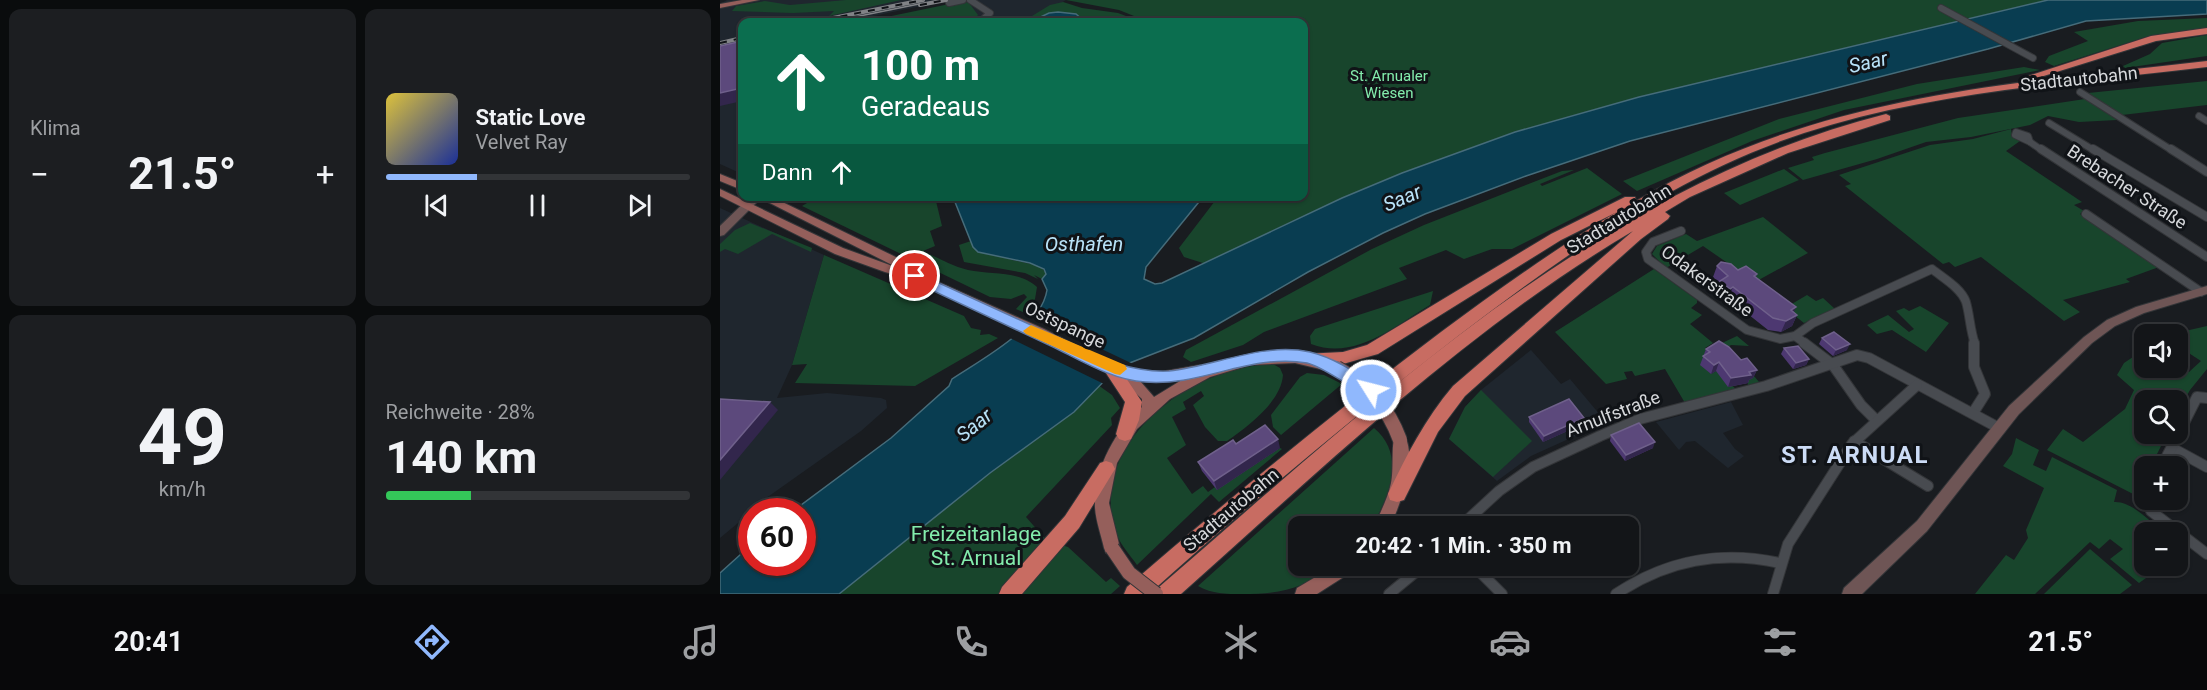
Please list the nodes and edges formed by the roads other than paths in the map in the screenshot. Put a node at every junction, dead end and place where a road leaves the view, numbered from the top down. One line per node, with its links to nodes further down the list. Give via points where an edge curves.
1 (734, 0): 2 (main road)
2 (746, 0)
3 (754, 0): 7 (main road)
4 (963, 0): 6 (street)
5 (970, 0): 8 (street, via 990,13)
6 (949, 3)
7 (720, 6)
8 (984, 18)
9 (2207, 31): 13 (highway, via 2155,38 2063,66)
10 (2033, 58): 11 (street, via 1937,8)
11 (2026, 60)
12 (2205, 71): 13 (highway, Stadtautobahn); 20 (highway, Stadtautobahn, via 1947,105 1814,139)
13 (2043, 79): 20 (highway, Stadtautobahn, via 1891,107 1820,125 1758,145)
14 (2080, 92): 19 (street)
15 (2199, 116): 16 (street)
16 (2207, 122)
17 (2049, 123): 28 (street)
18 (2030, 142): 31 (street, Brebacher Straße)
19 (2207, 172)
20 (1711, 175): 35 (highway, via 1680,176 1556,237 1372,350 1343,358); 53 (highway, via 1459,391 1422,440); 64 (highway, Stadtautobahn, via 1585,237 1505,291 1323,433); 66 (highway, Stadtautobahn, via 1686,195 1556,274 1468,339 1339,443)
21 (720, 177): 22 (main road)
22 (738, 185)
23 (720, 192): 26 (main road)
24 (754, 201): 26 (street)
25 (769, 201): 32 (main road, via 902,265)
26 (748, 207): 30 (street); 32 (main road, via 846,254)
27 (2086, 214): 33 (street)
28 (2207, 217)
29 (1682, 231): 34 (street, Odakerstraße, via 1653,242 1646,252 1648,259 1747,330 1774,339)
30 (720, 232)
31 (2207, 257)
32 (915, 276): 38 (main road, Ostspange)
33 (2204, 291): 45 (street, via 2139,310 2099,331 2048,376)
34 (1795, 336): 37 (street); 43 (street, via 1813,323 1932,269 1966,302 1976,347 1974,368 1985,394)
35 (1310, 358): 36 (main road, via 1261,356); 53 (main road, bridge, via 1360,380 1380,400 1400,440)
36 (1222, 365): 39 (main road); 42 (main road, via 1184,384)
37 (1833, 365): 40 (street, Arnulfstraße, via 1864,355); 44 (street); 56 (street, Arnulfstraße, via 1640,419 1533,467)
38 (1110, 368): 39 (highway, via 1116,379)
39 (1136, 384): 42 (main road, via 1148,396); 46 (highway, via 1135,405)
40 (1917, 385): 43 (street, Arnulfstraße); 44 (street)
41 (2207, 398): 48 (street, via 2197,397)
42 (1149, 410): 46 (main road)
43 (1973, 413): 45 (street, Arnulfstraße)
44 (1876, 420): 47 (street)
45 (1999, 428): 73 (street, via 1922,526)
46 (1125, 434): 51 (main road)
47 (1854, 441): 52 (street); 58 (street, via 1788,544)
48 (2172, 448): 49 (street); 50 (street)
49 (2168, 456)
50 (2207, 467)
51 (1106, 469): 63 (highway, via 1072,522); 65 (main road, bridge, via 1100,508 1105,533 1129,573)
52 (1928, 486)
53 (1397, 494): 55 (main road)
54 (2151, 510): 57 (street)
55 (1387, 516)
56 (1472, 516)
57 (2207, 554)
58 (1780, 563): 71 (street, via 1747,557 1678,561 1637,579); 72 (street)
59 (1331, 576): 67 (main road)
60 (1336, 576): 68 (main road)
61 (1411, 576): 69 (street)
62 (1484, 576): 70 (street)
63 (1009, 594)
64 (1134, 594)
65 (1156, 594)
66 (1166, 594)
67 (1303, 594)
68 (1320, 594)
69 (1389, 594)
70 (1502, 594)
71 (1616, 594)
72 (1773, 594)
73 (1850, 594)

